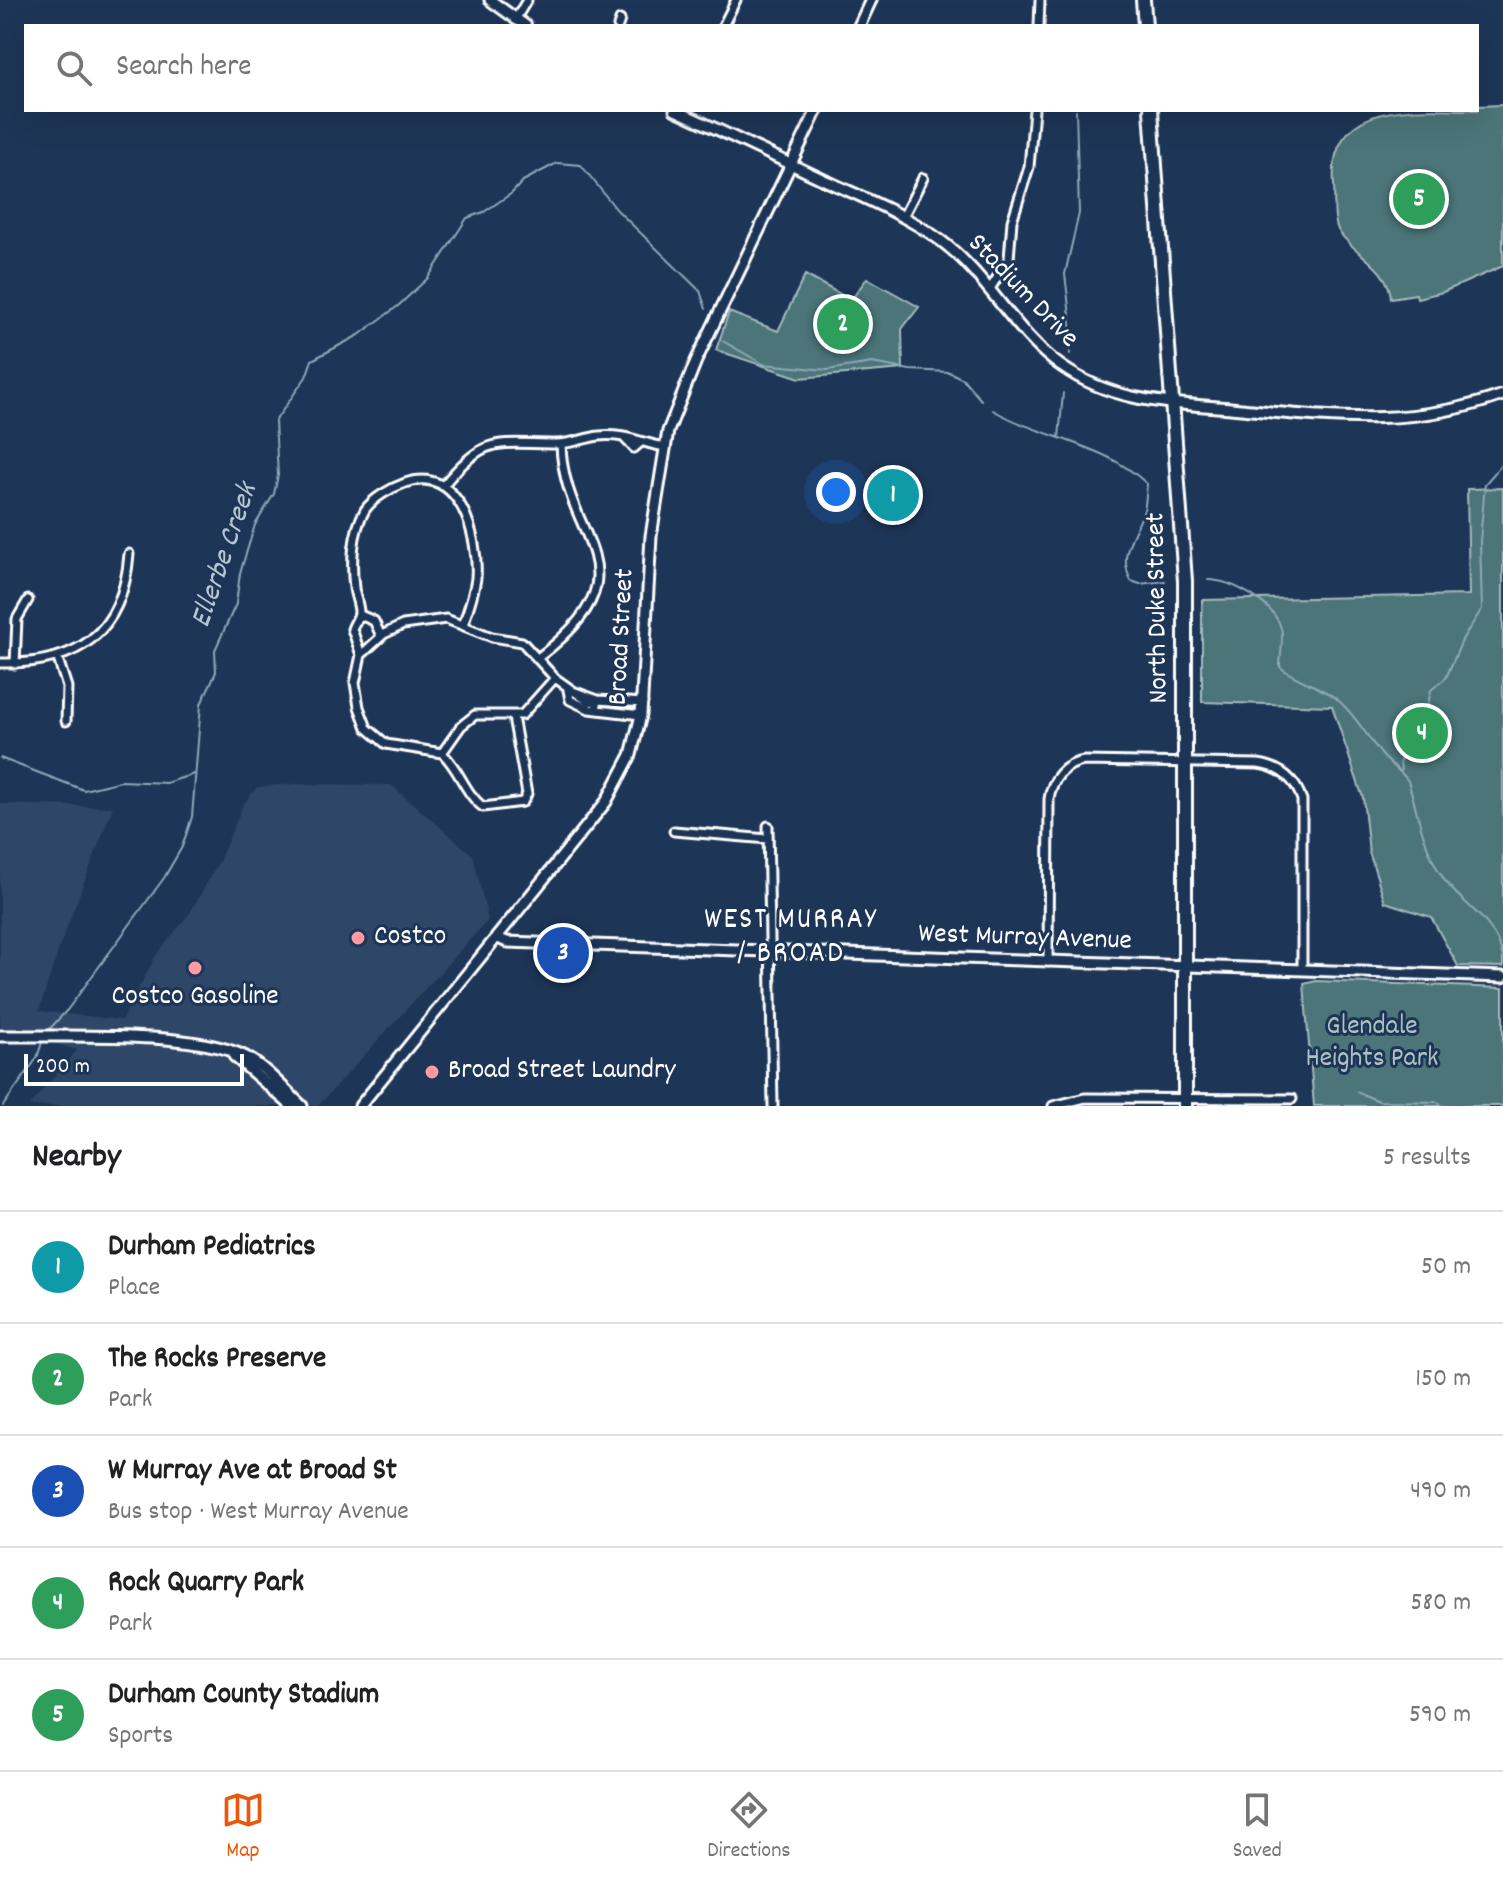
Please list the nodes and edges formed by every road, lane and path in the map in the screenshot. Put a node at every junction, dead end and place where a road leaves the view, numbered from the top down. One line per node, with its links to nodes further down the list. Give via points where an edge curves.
1 (490, 0): 7 (street)
2 (527, 0): 7 (street)
3 (736, 0): 9 (street)
4 (871, 0): 10 (street)
5 (1040, 0): 11 (street)
6 (1143, 0): 12 (highway)
7 (515, 20): 8 (street)
8 (522, 24)
9 (724, 24)
10 (860, 24)
11 (1039, 24)
12 (1145, 24)
13 (682, 112): 17 (street, Stadium Drive)
14 (816, 112): 17 (street, Broad Street)
15 (1034, 112): 20 (street, via 1029,167 1012,221 1009,259)
16 (1151, 112): 22 (highway, North Duke Street)
17 (789, 163): 19 (street, Stadium Drive); 24 (street, Broad Street, via 681,395)
18 (923, 178): 19 (street)
19 (903, 217): 20 (street, Stadium Drive, via 949,247)
20 (990, 289): 22 (street, Stadium Drive, via 1021,331 1068,371 1111,391)
21 (1503, 395): 22 (street, Stadium Drive, via 1441,413 1378,420)
22 (1174, 405): 44 (highway, North Duke Street, via 1185,581)
23 (561, 444): 24 (street, via 600,436); 25 (street, via 516,440 491,445 471,455); 32 (street, via 564,476 592,542 596,578 584,615)
24 (664, 447): 38 (street, Broad Street, via 651,536)
25 (443, 486): 28 (street, via 407,483 368,507 353,562); 29 (street, via 460,504 475,547 476,580)
26 (129, 554): 33 (street, via 126,586 111,619 89,641)
27 (28, 600): 35 (street, via 17,619)
28 (360, 615): 30 (street, via 374,621); 31 (street, via 352,629)
29 (463, 625): 30 (street, via 422,620); 32 (street, via 522,642)
30 (381, 636): 31 (street)
31 (361, 655): 43 (street, via 355,691 373,736 399,747)
32 (539, 657): 36 (street)
33 (58, 659): 35 (street); 42 (street, via 67,687)
34 (0, 663): 35 (street)
35 (15, 664)
36 (555, 678): 37 (street); 41 (street, via 527,711)
37 (568, 690): 39 (street); 39 (street, via 570,700)
38 (643, 703): 39 (street); 40 (street, Broad Street)
39 (597, 704): 40 (street)
40 (641, 715): 48 (street, Broad Street, via 614,791)
41 (513, 717): 43 (street, via 475,715); 43 (street, via 527,794 523,802 483,807)
42 (66, 721)
43 (442, 753)
44 (1185, 763): 50 (street, via 1084,761 1056,777 1049,799); 51 (highway, North Duke Street); 52 (street, via 1270,766 1296,784 1304,813)
45 (768, 826): 47 (street)
46 (674, 831): 47 (street)
47 (768, 839): 49 (street)
48 (498, 938): 49 (street, West Murray Avenue); 60 (street, Broad Street)
49 (770, 952): 50 (street, West Murray Avenue); 61 (street)
50 (1048, 962): 51 (street, West Murray Avenue)
51 (1185, 967): 52 (street, West Murray Avenue); 57 (highway, North Duke Street)
52 (1302, 970): 53 (street, West Murray Avenue)
53 (1503, 977)
54 (0, 1036): 55 (street, via 180,1040)
55 (230, 1053): 58 (street); 59 (street, via 245,1057)
56 (1292, 1099): 57 (street)
57 (1185, 1103): 62 (street, via 1085,1098)
58 (292, 1106)
59 (302, 1106)
60 (360, 1106)
61 (773, 1106)
62 (1053, 1106)

